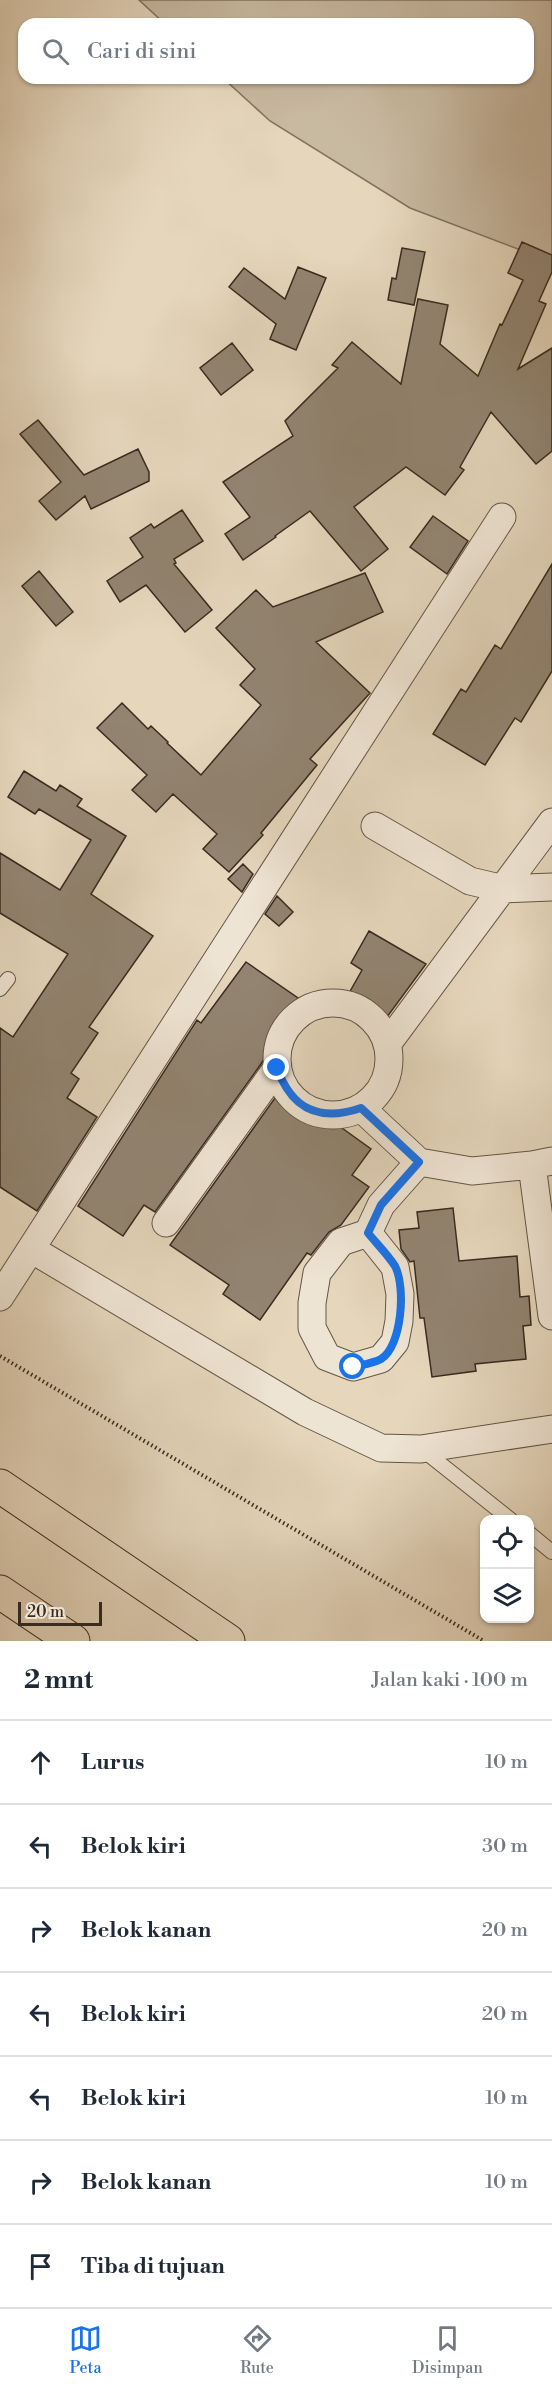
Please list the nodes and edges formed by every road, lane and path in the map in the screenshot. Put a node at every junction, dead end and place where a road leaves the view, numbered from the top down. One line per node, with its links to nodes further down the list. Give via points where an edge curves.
1 (502, 517): 13 (street)
2 (552, 822): 5 (street)
3 (375, 826): 5 (street, via 470,881)
4 (552, 887): 5 (street)
5 (504, 889): 6 (street)
6 (388, 1043): 7 (street, via 366,1013 330,1003 311,1007 295,1017 283,1032); 8 (street, via 386,1080)
7 (277, 1068): 8 (street, via 283,1086 309,1110 326,1115); 11 (street)
8 (361, 1108): 9 (street)
9 (419, 1162): 10 (street, via 472,1171); 12 (street, via 381,1205)
10 (542, 1163): 15 (street)
11 (166, 1223)
12 (368, 1233): 12 (street, via 341,1242 316,1273 312,1303 312,1328 327,1357 353,1367 381,1359 394,1342 399,1321 396,1268)
13 (31, 1249): 14 (street); 18 (street, via 305,1412 381,1448)
14 (0, 1297)
15 (552, 1316)
16 (0, 1356): 26 (path)
17 (552, 1429): 18 (street)
18 (421, 1449): 20 (lane)
19 (0, 1486): 25 (highway)
20 (505, 1515)
21 (534, 1537): 22 (lane)
22 (552, 1552)
23 (0, 1592): 24 (highway)
24 (73, 1641)
25 (228, 1641)
26 (484, 1641)

